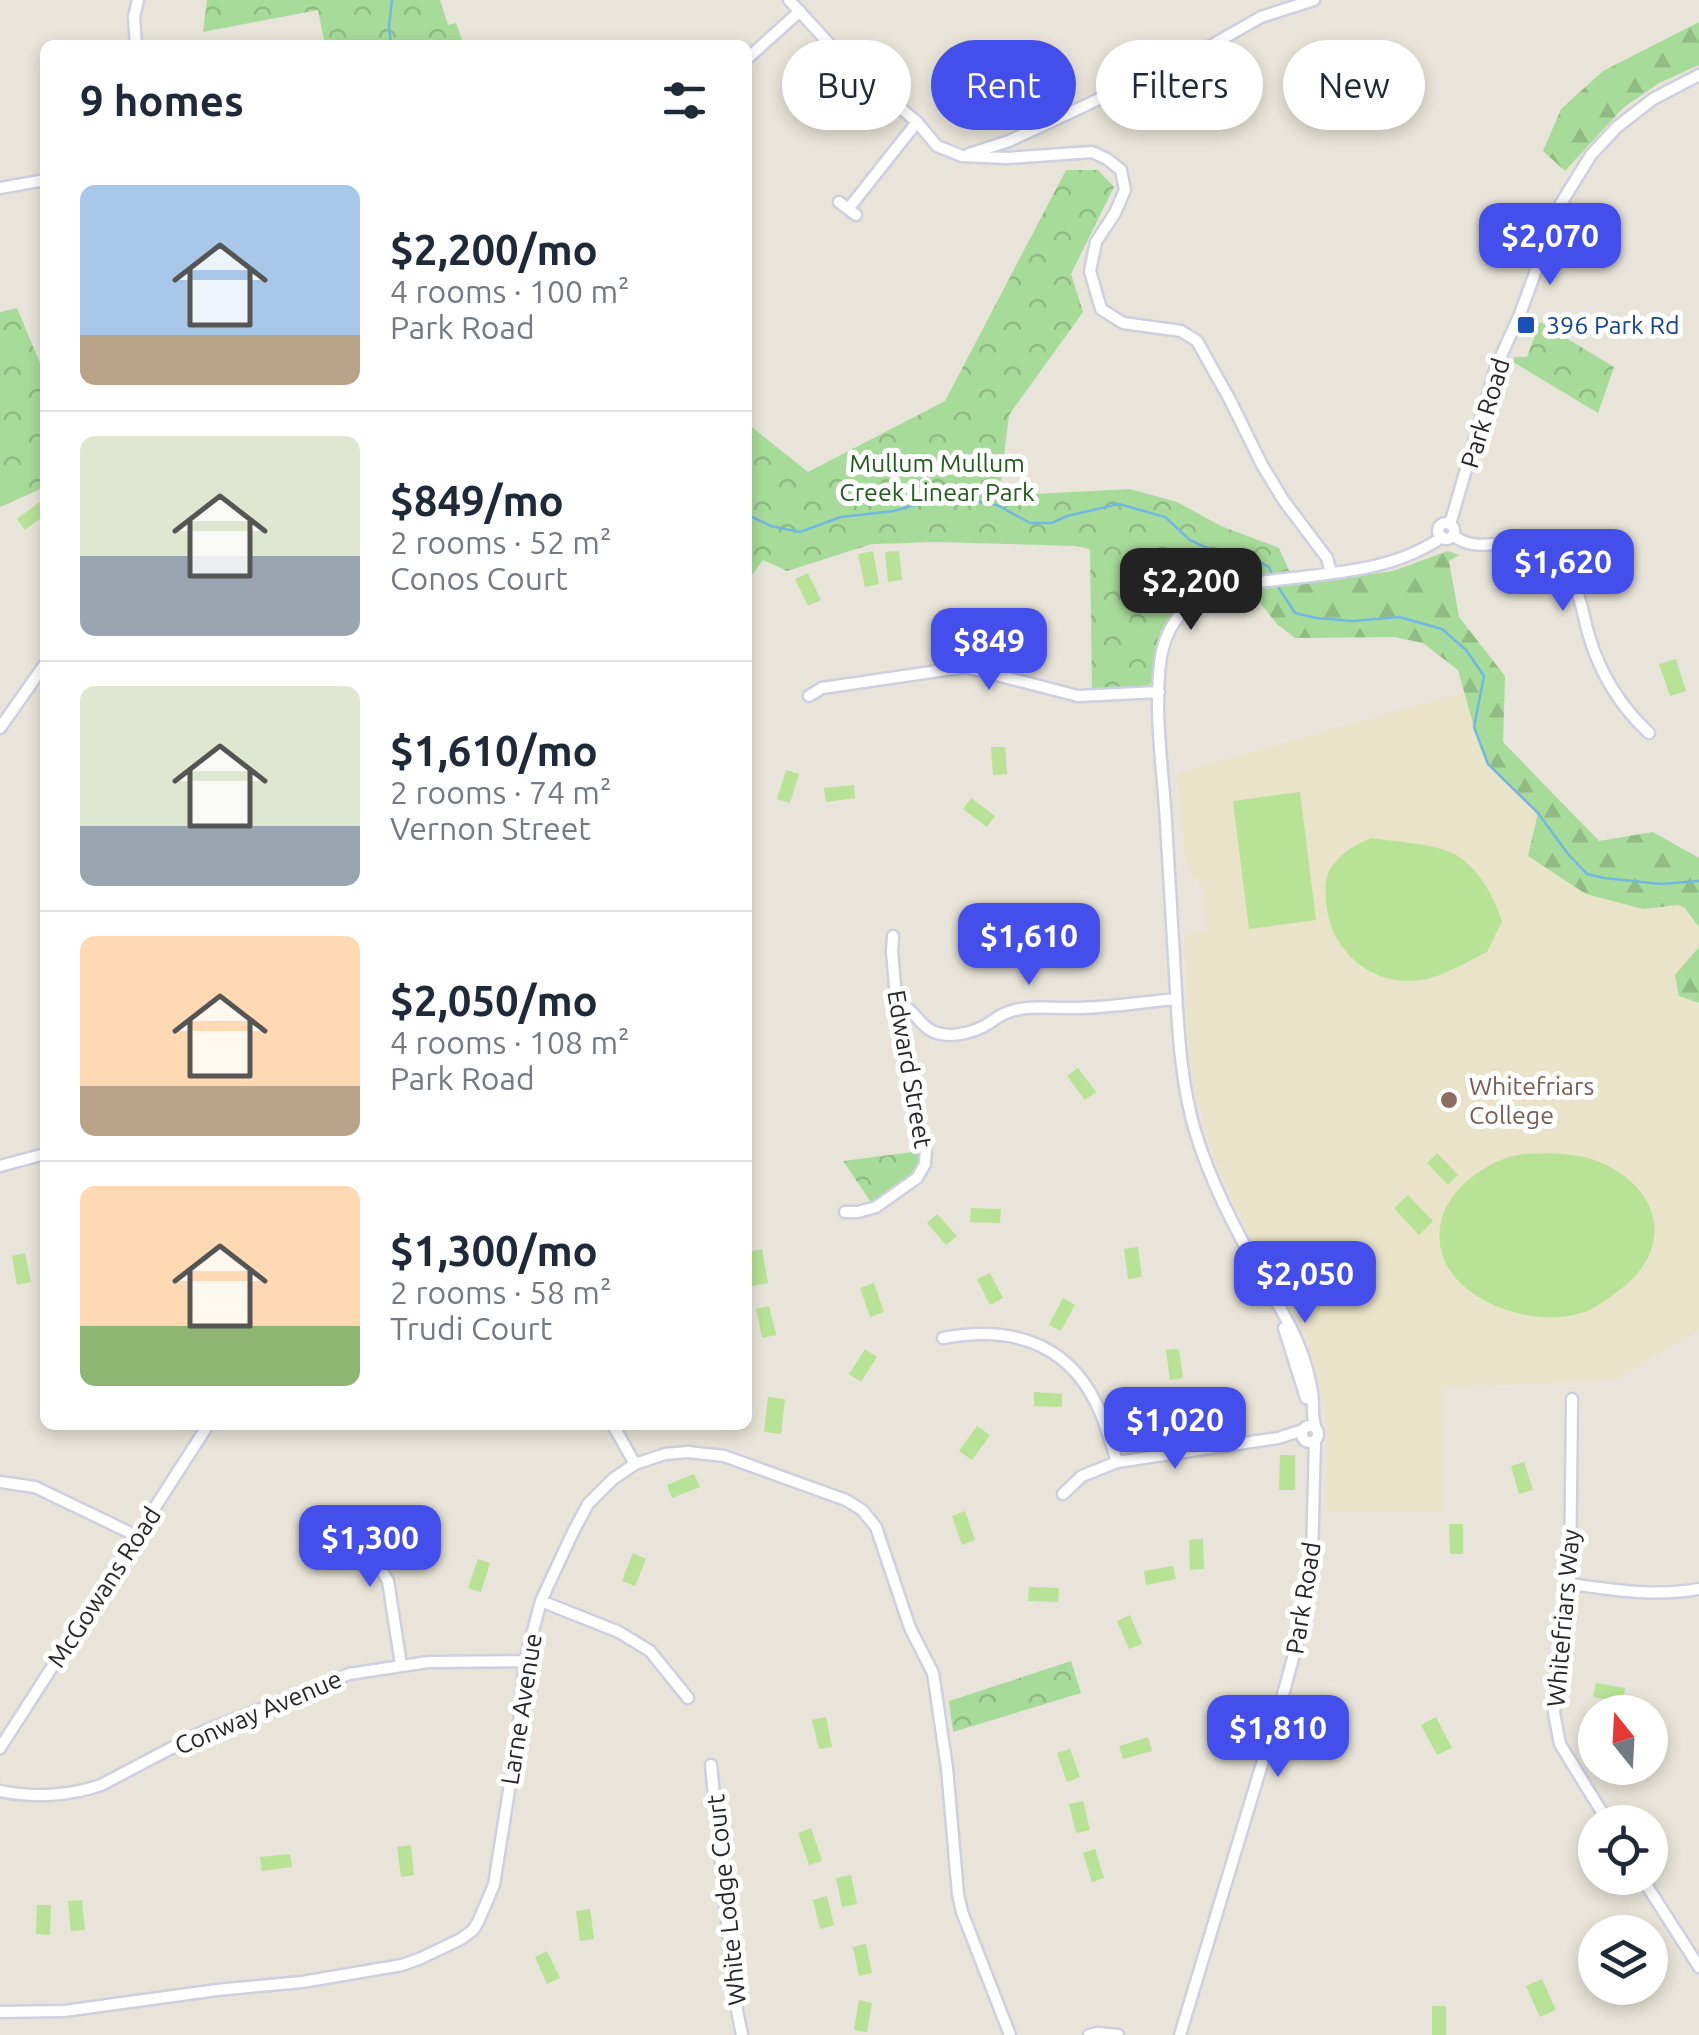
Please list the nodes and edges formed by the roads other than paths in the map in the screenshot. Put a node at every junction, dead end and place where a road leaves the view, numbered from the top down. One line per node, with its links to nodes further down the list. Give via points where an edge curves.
1 (138, 0): 5 (street)
2 (790, 0): 4 (street)
3 (1314, 0): 9 (street, via 1262,16)
4 (800, 11): 6 (street); 8 (street, via 846,62)
5 (136, 40)
6 (752, 54)
7 (1699, 74): 15 (street, Park Road, via 1618,126 1591,154 1560,205 1496,367)
8 (917, 122): 10 (street, via 937,146); 14 (street)
9 (1008, 141): 10 (street); 11 (street)
10 (962, 156): 11 (street)
11 (1007, 158): 16 (street, via 1092,152 1120,170 1125,190 1096,242 1090,271 1102,310 1123,324 1181,330 1197,341 1262,465)
12 (40, 181): 13 (street)
13 (0, 188)
14 (848, 208)
15 (1448, 532): 16 (street, Park Road, via 1395,562); 21 (street, via 1464,544 1517,544 1563,569 1614,693)
16 (1332, 573): 18 (street, Park Road, via 1206,595 1173,624 1162,650)
17 (40, 671): 20 (street)
18 (1159, 692): 19 (street, via 1078,696 966,668 822,688); 23 (street, Park Road)
19 (809, 696)
20 (0, 728)
21 (1649, 733)
22 (893, 936): 24 (street, Edward Street)
23 (1176, 999): 24 (street, via 1015,1010 946,1035); 32 (street, Park Road, via 1194,1129 1288,1338)
24 (898, 1004): 27 (street, Edward Street, via 925,1164 917,1178 876,1207)
25 (40, 1155): 26 (street)
26 (0, 1166)
27 (844, 1212)
28 (942, 1338): 33 (street, via 997,1333 1054,1353 1096,1403)
29 (1572, 1400): 39 (street, Whitefriars Way)
30 (205, 1430): 38 (street, McGowans Road)
31 (615, 1430): 34 (street)
32 (1308, 1435): 33 (street); 56 (street, Park Road, via 1314,1458 1312,1556 1301,1629)
33 (1117, 1462): 36 (street, via 1082,1476)
34 (635, 1464): 41 (street, Larne Avenue, via 588,1504); 53 (street, Larne Avenue, via 676,1452 714,1454 836,1496 869,1517 931,1667 958,1894)
35 (0, 1482): 38 (street, via 35,1487)
36 (1062, 1494)
37 (348, 1513): 43 (street, via 388,1580)
38 (137, 1536): 45 (street, McGowans Road)
39 (1570, 1584): 40 (street, via 1672,1594); 48 (street, Whitefriars Way, via 1556,1731)
40 (1699, 1588)
41 (540, 1601): 42 (street, Larne Avenue); 44 (street, via 650,1651)
42 (526, 1661): 43 (street, Conway Avenue); 51 (street, Larne Avenue, via 494,1885 478,1922 461,1939 411,1962 302,1982 64,2011)
43 (401, 1665): 47 (street, Conway Avenue, via 349,1674 200,1733 87,1790)
44 (688, 1698)
45 (0, 1748)
46 (711, 1765): 52 (street, White Lodge Court)
47 (0, 1791)
48 (1597, 1805)
49 (1653, 1895): 50 (street)
50 (1699, 1968)
51 (0, 2012)
52 (742, 2035)
53 (1010, 2035)
54 (1089, 2035): 55 (street)
55 (1118, 2035)
56 (1177, 2035)

